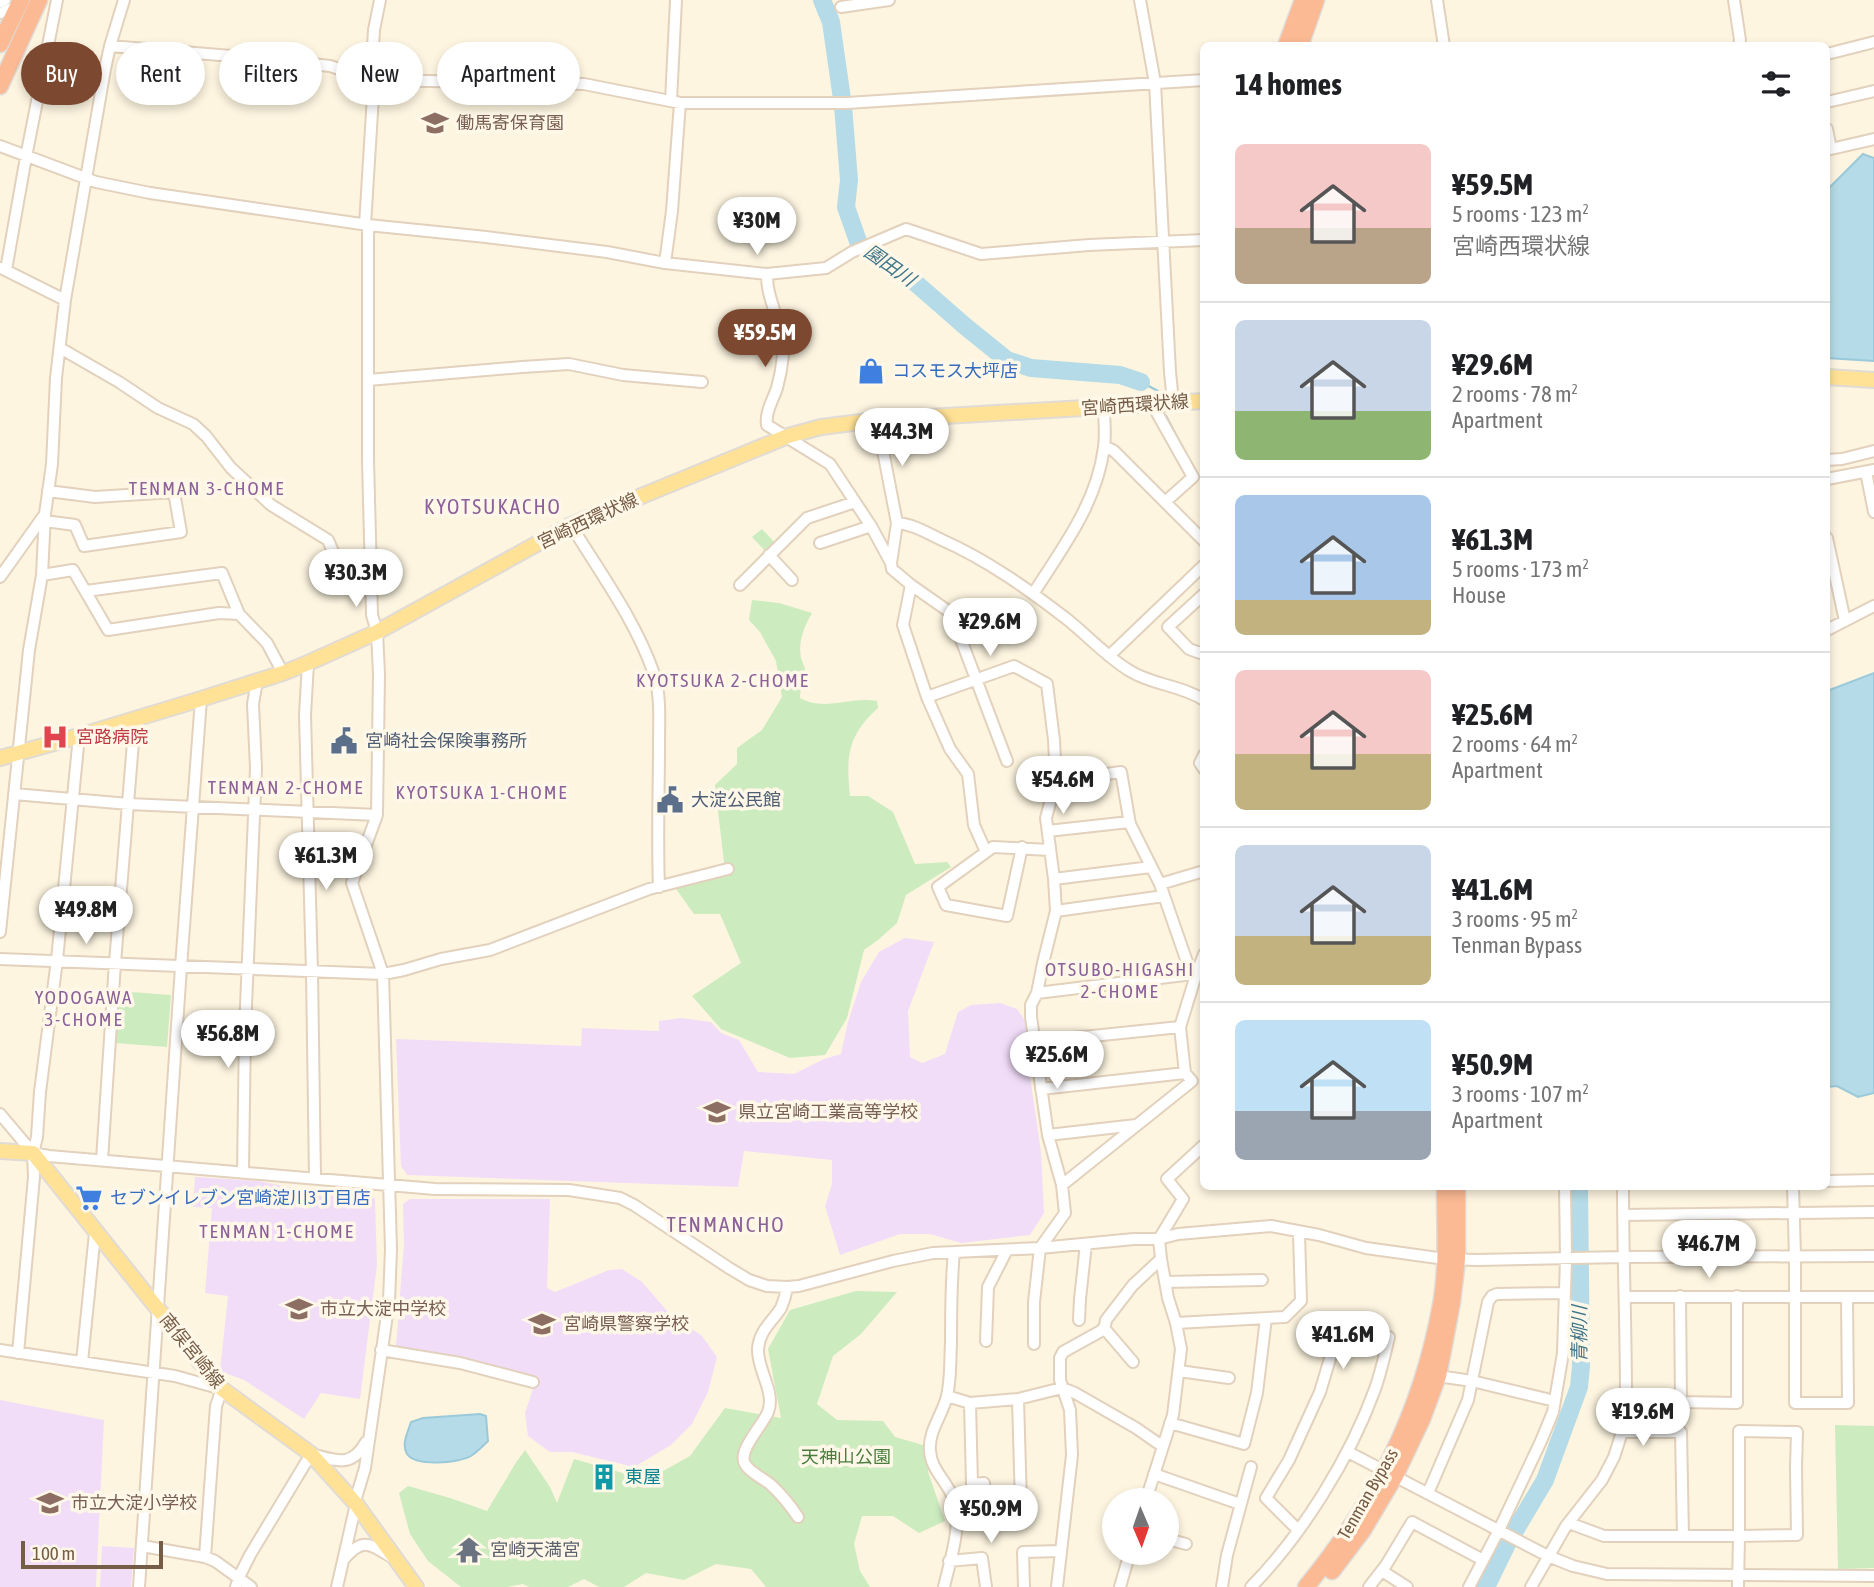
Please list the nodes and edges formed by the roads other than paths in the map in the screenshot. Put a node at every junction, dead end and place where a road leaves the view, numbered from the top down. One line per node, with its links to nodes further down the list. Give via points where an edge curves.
1 (36, 0): 12 (street); 28 (highway)
2 (57, 0): 36 (street)
3 (124, 0): 22 (street)
4 (380, 0): 15 (street)
5 (676, 0): 31 (street)
6 (889, 0): 13 (street)
7 (1140, 0): 27 (street)
8 (1303, 0): 16 (highway)
9 (1316, 0): 17 (highway)
10 (1437, 0): 18 (street)
11 (1734, 0): 19 (street)
12 (11, 2): 14 (street); 21 (highway)
13 (841, 7)
14 (0, 13)
15 (374, 42)
16 (1287, 42)
17 (1301, 42)
18 (1443, 42)
19 (1740, 42)
20 (1874, 42): 23 (street)
21 (0, 44)
22 (110, 46): 24 (street); 37 (street)
23 (1830, 53)
24 (336, 68)
25 (1200, 80): 27 (street)
26 (423, 81): 31 (street, via 584,84)
27 (1155, 83): 31 (street, via 847,103); 40 (street)
28 (0, 86)
29 (1874, 91): 30 (street)
30 (1830, 101)
31 (675, 102): 41 (street, via 672,211)
32 (371, 105): 38 (street)
33 (1874, 139): 34 (street, via 1832,149)
34 (1830, 141)
35 (0, 146): 36 (street)
36 (26, 157): 37 (street); 42 (street)
37 (87, 179): 38 (street, via 150,193); 44 (street)
38 (366, 225): 41 (street, via 607,252); 47 (street)
39 (1200, 240): 40 (street)
40 (1164, 243): 43 (street, via 981,254 906,229 826,268); 51 (street)
41 (665, 263): 43 (street)
42 (3, 269): 44 (street)
43 (767, 274): 55 (street, via 783,349 767,425)
44 (65, 300): 45 (street)
45 (60, 348): 61 (street); 78 (street, via 193,424 271,505 328,540 346,582)
46 (1830, 377): 48 (main road)
47 (369, 380): 49 (street, via 569,365); 78 (street)
48 (1874, 380)
49 (702, 382)
50 (1200, 401): 51 (main road, 宮崎西環状線)
51 (1173, 402): 52 (main road, 宮崎西環状線)
52 (1152, 404): 53 (main road, 宮崎西環状線); 63 (street, via 1193,477)
53 (1104, 408): 54 (main road, 宮崎西環状線); 56 (street)
54 (877, 420): 55 (main road, 宮崎西環状線); 66 (street)
55 (788, 436): 62 (street, via 830,464); 67 (main road, 宮崎西環状線)
56 (1104, 446): 63 (street); 82 (street, via 1085,510)
57 (1874, 451): 58 (street)
58 (1830, 460)
59 (1870, 471): 60 (street); 64 (street)
60 (1830, 478)
61 (48, 491): 65 (street); 65 (street, via 95,497 174,492 181,532 84,546 75,525)
62 (855, 502): 68 (street); 72 (street, via 807,518)
63 (1165, 502): 69 (street)
64 (1874, 512)
65 (45, 518): 75 (street); 76 (street)
66 (897, 523): 73 (street); 82 (street, via 963,549)
67 (571, 525): 88 (main road, 宮崎西環状線); 122 (street, via 635,630 654,675 659,698)
68 (871, 526): 70 (street); 73 (street)
69 (1200, 537)
70 (820, 543)
71 (1830, 552): 86 (street)
72 (769, 555): 77 (street); 79 (street)
73 (891, 564): 80 (street)
74 (1200, 569): 90 (street)
75 (42, 575): 81 (street, via 73,570); 100 (street, via 29,650)
76 (0, 577)
77 (792, 580)
78 (371, 581): 88 (street)
79 (740, 585)
80 (911, 585): 93 (street, via 951,613); 95 (street, via 903,625)
81 (86, 591): 85 (street, via 108,630); 85 (street, via 222,573)
82 (1032, 594): 90 (street)
83 (1200, 598): 89 (street, via 1168,627 1189,649)
84 (1874, 606): 86 (street)
85 (239, 614): 92 (street, via 267,643)
86 (1845, 621): 87 (street)
87 (1830, 628)
88 (377, 632): 91 (main road, 宮崎西環状線); 110 (street)
89 (1200, 653)
90 (1109, 656): 96 (street, via 1135,674)
91 (308, 663): 92 (main road, 宮崎西環状線); 109 (street)
92 (283, 673): 94 (main road, 宮崎西環状線)
93 (976, 680): 95 (street); 102 (street); 103 (street, via 1014,666 1047,684)
94 (257, 681): 97 (main road, 宮崎西環状線); 108 (street)
95 (927, 697): 115 (street, via 950,749 968,774 974,825)
96 (1200, 698)
97 (201, 699): 98 (main road, 宮崎西環状線); 107 (street)
98 (135, 718): 99 (main road, 宮崎西環状線); 106 (street)
99 (79, 736): 100 (main road, 宮崎西環状線); 105 (street)
100 (20, 752): 101 (main road, 宮崎西環状線); 104 (street)
101 (0, 758)
102 (1007, 761)
103 (1056, 781): 111 (street, via 1121,772); 112 (street, via 1046,818)
104 (14, 794): 105 (street); 116 (street)
105 (72, 798): 106 (street); 127 (street)
106 (128, 804): 107 (street); 128 (street)
107 (194, 807): 108 (street); 129 (street)
108 (254, 808): 109 (street); 130 (street)
109 (308, 813): 110 (street); 131 (street)
110 (377, 814): 132 (street, via 352,883)
111 (1129, 822): 112 (street); 117 (street)
112 (1048, 831): 114 (street)
113 (1022, 848): 114 (street); 115 (street, via 993,847); 115 (street, via 1007,916 946,905 938,887)
114 (1050, 850): 120 (street)
115 (986, 852)
116 (4, 859): 125 (street)
117 (1151, 867): 120 (street); 121 (street)
118 (729, 869): 122 (street)
119 (1200, 872): 121 (street)
120 (1054, 879): 124 (street)
121 (1160, 884): 123 (street)
122 (659, 887): 132 (street, via 490,950)
123 (1164, 896): 124 (street); 133 (street, via 1187,962)
124 (1056, 911): 134 (street)
125 (0, 932)
126 (0, 959): 127 (street)
127 (57, 960): 128 (street); 145 (street)
128 (115, 963): 129 (street); 146 (street)
129 (181, 967): 130 (street); 147 (street)
130 (248, 970): 131 (street); 148 (street)
131 (312, 972): 132 (street); 149 (street)
132 (383, 974): 152 (street)
133 (1200, 974): 134 (street); 135 (street)
134 (1037, 993): 136 (street, via 1031,1005)
135 (1180, 1027): 136 (street); 138 (street)
136 (1034, 1042): 139 (street)
137 (1200, 1075): 138 (street)
138 (1188, 1077): 139 (street); 141 (street)
139 (1041, 1090): 142 (street)
140 (0, 1114): 145 (street)
141 (1136, 1125): 142 (street); 153 (street)
142 (1048, 1135): 153 (street)
143 (1200, 1149): 164 (street, via 1167,1178 1183,1199)
144 (0, 1151): 145 (main road)
145 (33, 1153): 146 (street); 162 (main road, 南俣宮崎線); 194 (street)
146 (102, 1160): 147 (street)
147 (169, 1166): 148 (street); 185 (street)
148 (243, 1171): 149 (street)
149 (314, 1180): 152 (street)
150 (1874, 1180): 151 (street)
151 (1830, 1181)
152 (389, 1184): 177 (street, via 569,1190 620,1198 749,1280); 193 (street, via 389,1301)
153 (1062, 1185): 166 (street, via 1065,1213)
154 (1444, 1190): 173 (highway, Tenman Bypass)
155 (1457, 1190): 173 (highway, Tenman Bypass)
156 (1564, 1190): 174 (street)
157 (1623, 1190): 161 (street)
158 (1793, 1190): 160 (street)
159 (1874, 1212): 160 (street)
160 (1794, 1213): 161 (street); 171 (street)
161 (1623, 1215): 170 (street)
162 (96, 1233): 185 (main road, 南俣宮崎線); 195 (street)
163 (1298, 1233): 164 (street, via 1271,1226); 173 (street); 186 (street, via 1301,1301 1285,1317)
164 (1159, 1239): 165 (street); 172 (street)
165 (1086, 1244): 166 (street); 187 (street)
166 (1040, 1248): 167 (street); 191 (street)
167 (1007, 1250): 168 (street); 190 (street, via 988,1287)
168 (954, 1252): 177 (street, via 913,1257); 205 (street)
169 (1874, 1256): 171 (street)
170 (1623, 1257): 171 (street); 174 (street); 182 (street)
171 (1795, 1257): 181 (street)
172 (1161, 1259): 176 (street); 189 (street, via 1133,1285)
173 (1451, 1259): 174 (street); 199 (highway, Tenman Bypass, via 1452,1302); 216 (highway, Tenman Bypass, via 1425,1375)
174 (1568, 1259): 178 (street)
175 (1262, 1280): 176 (street)
176 (1164, 1282): 188 (street)
177 (787, 1287): 224 (street, via 759,1343 758,1361 770,1405 743,1458)
178 (1565, 1293): 201 (street, via 1492,1297); 208 (street, via 1563,1353)
179 (1680, 1296): 180 (street); 180 (street, via 1681,1402 1737,1403); 182 (street)
180 (1737, 1296): 181 (street)
181 (1794, 1296): 183 (street); 183 (street, via 1795,1404 1848,1403)
182 (1626, 1297): 207 (street)
183 (1847, 1297): 184 (street)
184 (1874, 1297)
185 (158, 1309): 198 (street); 204 (main road, 南俣宮崎線)
186 (1266, 1318): 188 (street); 210 (street, via 1257,1393 1244,1444)
187 (1079, 1320)
188 (1176, 1323): 197 (street)
189 (1104, 1328): 196 (street); 203 (street, via 1063,1352)
190 (986, 1341)
191 (1034, 1344)
192 (0, 1350): 194 (street)
193 (381, 1350): 202 (street, via 460,1363); 211 (street)
194 (18, 1353): 195 (street)
195 (82, 1362): 198 (street)
196 (1133, 1363)
197 (1179, 1371): 200 (street); 210 (street)
198 (154, 1372): 204 (street); 232 (street)
199 (1438, 1376): 201 (street); 216 (highway, Tenman Bypass, via 1422,1419)
200 (1229, 1378)
201 (1472, 1381): 208 (street); 219 (street)
202 (533, 1382)
203 (1062, 1388): 206 (street); 212 (street); 233 (street, via 1070,1410 1072,1455)
204 (222, 1389): 214 (main road, 南俣宮崎線); 235 (street, via 216,1406)
205 (947, 1396): 209 (street); 239 (street, via 929,1448 932,1465 956,1509)
206 (1018, 1399): 209 (street); 222 (street)
207 (1626, 1399)
208 (1555, 1401): 227 (street, via 1547,1429)
209 (970, 1402): 223 (street, via 972,1484 985,1483)
210 (1170, 1423): 212 (street)
211 (369, 1436): 214 (street, via 361,1452 346,1461); 220 (street)
212 (1163, 1446): 217 (street)
213 (1348, 1451): 216 (street); 226 (street); 226 (street, via 1375,1388 1389,1337 1340,1325 1320,1392 1266,1498)
214 (311, 1454): 220 (main road, 南俣宮崎線); 244 (street)
215 (1251, 1467): 221 (street)
216 (1390, 1473): 219 (street); 257 (highway, Tenman Bypass); 258 (highway, Tenman Bypass, via 1363,1530)
217 (1154, 1474): 218 (street); 221 (street)
218 (1150, 1488)
219 (1428, 1493): 227 (street)
220 (356, 1504): 236 (main road, 南俣宮崎線); 237 (street)
221 (1240, 1504): 255 (street)
222 (1021, 1505)
223 (984, 1507)
224 (798, 1517)
225 (1569, 1523): 228 (street, via 1604,1536); 228 (street, via 1602,1480 1622,1432 1681,1432); 234 (street)
226 (1298, 1530): 256 (street)
227 (1499, 1530): 234 (street); 238 (street)
228 (1682, 1536): 229 (street)
229 (1739, 1536): 229 (street, via 1797,1535 1797,1432 1739,1431); 243 (street)
230 (1180, 1542): 231 (street)
231 (1186, 1544)
232 (142, 1546): 235 (street); 246 (street)
233 (1060, 1551): 252 (street, via 1023,1552); 253 (street)
234 (1548, 1556): 243 (street, via 1607,1574); 262 (street)
235 (205, 1557): 244 (street)
236 (395, 1559): 237 (street, via 369,1545 359,1545); 249 (main road, 南俣宮崎線)
237 (343, 1560): 248 (street)
238 (1483, 1560): 241 (street, via 1412,1522); 261 (street)
239 (949, 1561): 250 (street); 251 (street, via 982,1558)
240 (1127, 1565): 254 (street)
241 (1382, 1571): 259 (street); 260 (street)
242 (1874, 1576): 245 (street)
243 (1738, 1581): 245 (street)
244 (238, 1582): 247 (street)
245 (1859, 1582)
246 (139, 1587)
247 (251, 1587)
248 (337, 1587)
249 (416, 1587)
250 (944, 1587)
251 (986, 1587)
252 (1024, 1587)
253 (1056, 1587)
254 (1123, 1587)
255 (1222, 1587)
256 (1251, 1587)
257 (1306, 1587)
258 (1320, 1587)
259 (1369, 1587)
260 (1407, 1587)
261 (1469, 1587)
262 (1531, 1587)

